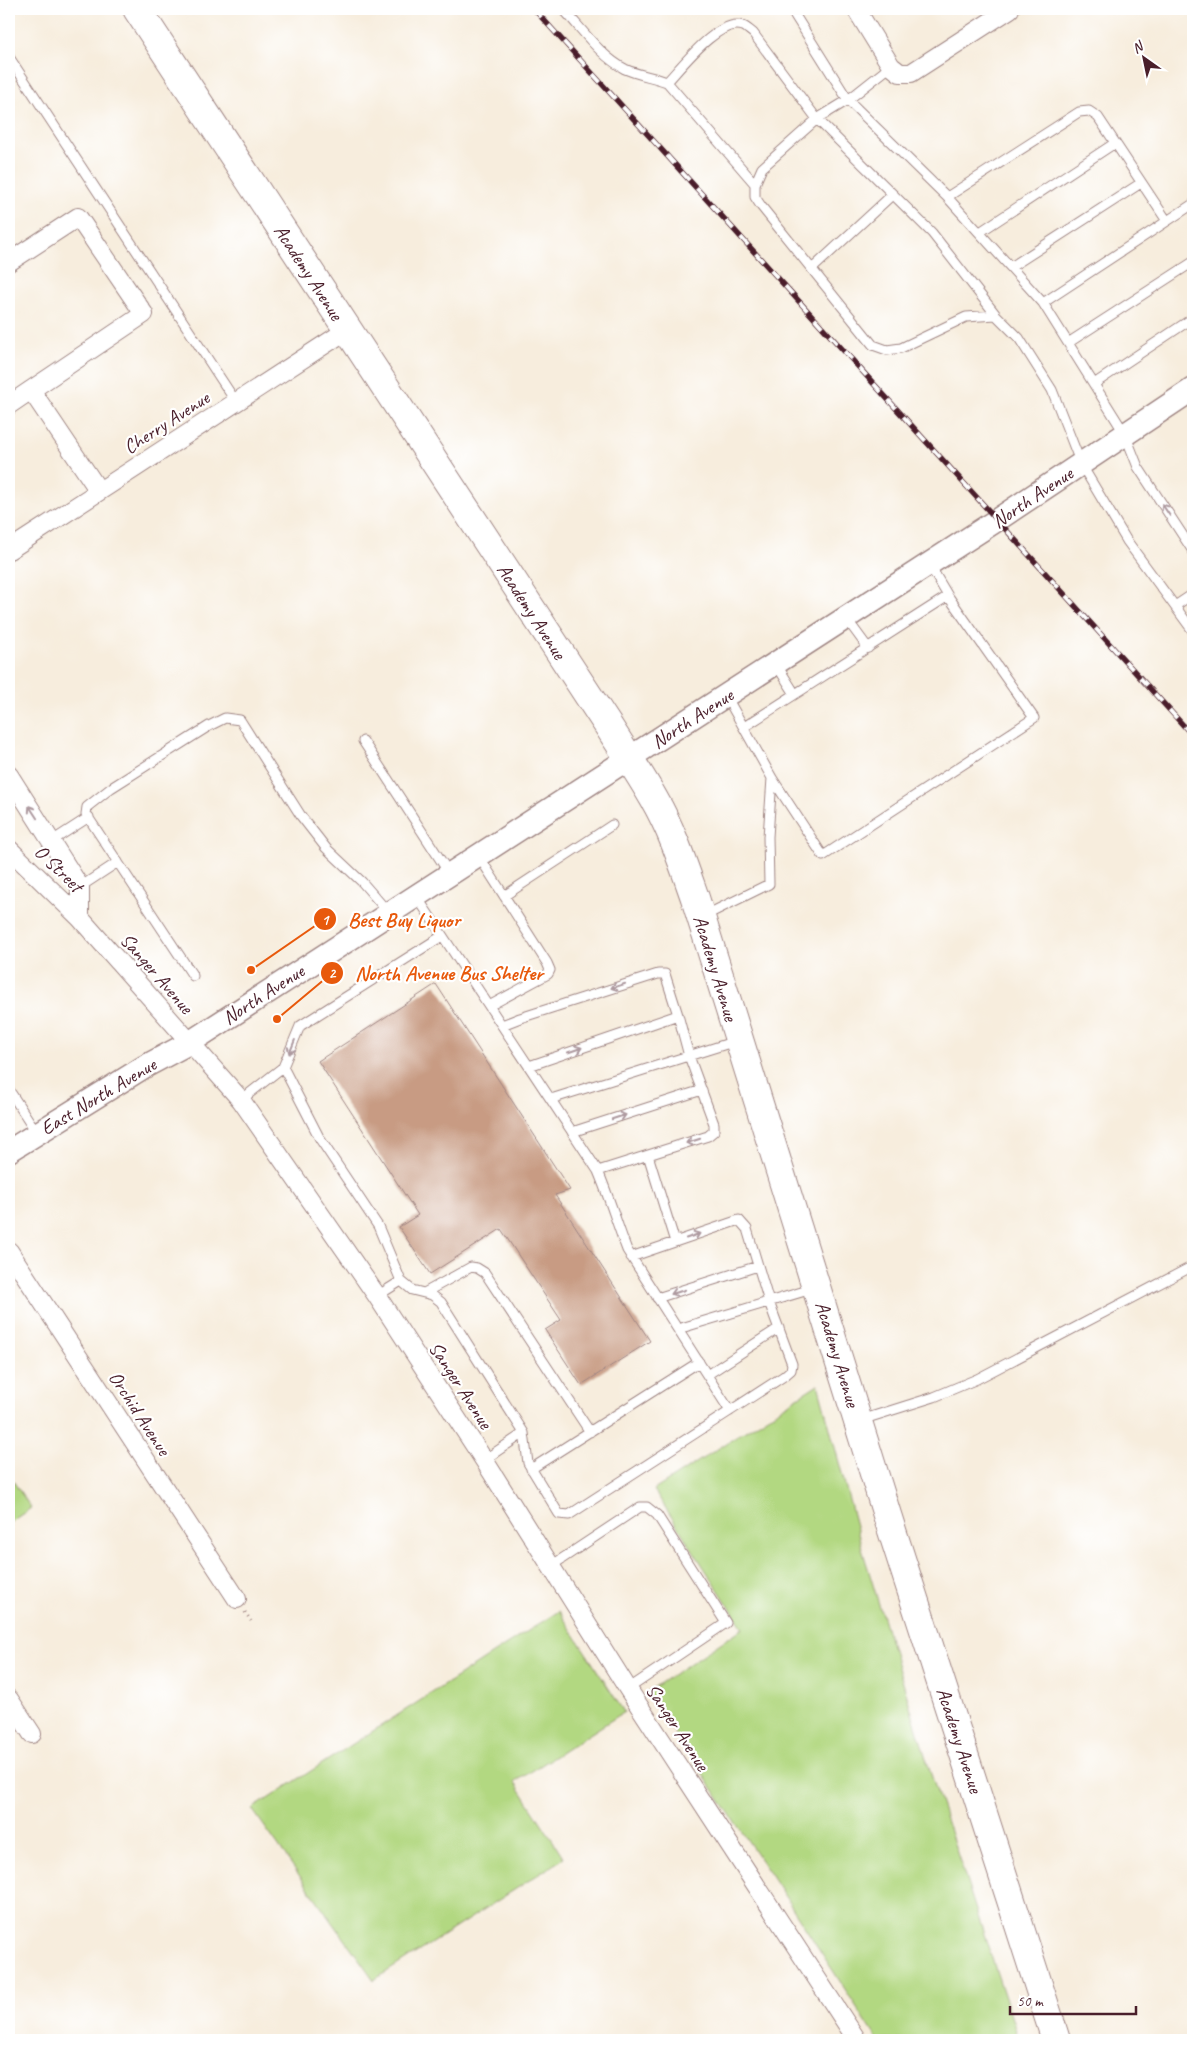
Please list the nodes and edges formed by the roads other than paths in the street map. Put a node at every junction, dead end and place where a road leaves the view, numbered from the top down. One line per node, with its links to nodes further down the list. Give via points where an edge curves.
1 (137, 9): 26 (main road, Academy Avenue)
2 (563, 9): 8 (lane, via 610,60 627,70)
3 (791, 9): 9 (lane)
4 (856, 9): 7 (street)
5 (1010, 9): 7 (street, via 911,73)
6 (9, 57): 31 (lane)
7 (895, 69): 9 (lane)
8 (667, 82): 10 (lane, via 713,34 730,25 743,26 753,33); 13 (lane)
9 (848, 100): 10 (lane); 15 (lane)
10 (817, 119): 13 (lane, via 762,168); 14 (lane)
11 (1115, 143): 12 (lane); 15 (lane, via 1098,117 1089,111 1079,112); 18 (lane)
12 (1141, 183): 17 (lane); 21 (lane)
13 (755, 184): 22 (lane, via 755,197 761,206)
14 (892, 195): 22 (lane); 24 (lane, via 932,233)
15 (947, 197): 18 (lane)
16 (1193, 204): 17 (lane)
17 (1167, 221): 23 (lane)
18 (980, 232): 21 (lane)
19 (9, 262): 30 (street, via 78,217 144,314)
20 (1193, 262): 27 (lane)
21 (1011, 267): 23 (lane)
22 (812, 269): 24 (lane, via 873,345 887,350 901,348 966,317)
23 (1043, 303): 27 (lane)
24 (996, 315): 34 (lane, via 1019,338 1052,390)
25 (1193, 318): 28 (lane)
26 (347, 330): 31 (street, Cherry Avenue); 50 (main road, Academy Avenue)
27 (1068, 343): 28 (lane)
28 (1094, 384): 33 (lane)
29 (1193, 389): 33 (street, North Avenue)
30 (31, 390): 32 (street); 35 (street)
31 (236, 402): 35 (street, Cherry Avenue)
32 (9, 405)
33 (1125, 434): 34 (street, North Avenue); 37 (lane, one-way to 33, via 1138,467)
34 (1081, 464): 38 (street, North Avenue); 41 (lane, via 1127,541)
35 (99, 491): 36 (street, Cherry Avenue)
36 (9, 550)
37 (1193, 551)
38 (929, 564): 40 (lane); 42 (street, North Avenue)
39 (1193, 594): 41 (lane)
40 (948, 596): 44 (lane); 52 (lane, via 1034,718 823,856)
41 (1175, 606): 43 (lane)
42 (846, 618): 44 (lane); 45 (street, North Avenue)
43 (1193, 631)
44 (868, 648): 46 (lane)
45 (776, 664): 46 (lane); 47 (street, North Avenue)
46 (795, 694): 48 (lane)
47 (726, 696): 48 (lane); 50 (street, North Avenue)
48 (744, 727): 52 (lane)
49 (363, 740): 59 (lane)
50 (629, 758): 57 (street, North Avenue); 65 (main road, Academy Avenue, via 664,818)
51 (9, 775): 55 (street, one-way to 51)
52 (772, 778): 65 (lane, via 769,884)
53 (89, 817): 55 (lane); 58 (lane); 63 (lane, via 86,814 88,807 111,788 208,726 225,718 240,720 301,816 326,848 362,882)
54 (612, 825): 62 (lane)
55 (52, 840): 60 (street)
56 (10, 852): 64 (street, O Street)
57 (478, 855): 59 (street, North Avenue); 62 (lane)
58 (118, 862): 60 (lane); 67 (lane)
59 (450, 874): 61 (street, North Avenue)
60 (80, 887): 64 (street)
61 (415, 895): 63 (street, North Avenue); 66 (lane)
62 (504, 896): 68 (lane, via 550,970)
63 (388, 913): 72 (street, North Avenue)
64 (80, 918): 72 (street, Sanger Avenue)
65 (701, 918): 71 (main road, Academy Avenue)
66 (442, 936): 68 (lane); 75 (lane, one-way to 75, via 300,1026)
67 (193, 976)
68 (489, 1006): 70 (lane)
69 (678, 1015): 70 (lane, one-way to 70, via 665,974 658,974); 73 (lane); 74 (lane, one-way to 69)
70 (502, 1026): 74 (lane)
71 (738, 1040): 73 (lane); 91 (main road, Academy Avenue)
72 (189, 1043): 79 (street, Sanger Avenue); 81 (street, East North Avenue)
73 (689, 1056): 77 (lane); 78 (lane)
74 (529, 1066): 78 (lane)
75 (283, 1068): 79 (lane); 90 (lane, via 320,1140 378,1226)
76 (9, 1090): 81 (lane)
77 (702, 1090): 80 (lane, one-way to 77); 83 (lane, one-way to 83, via 714,1132)
78 (551, 1099): 80 (lane)
79 (241, 1100): 93 (street, Sanger Avenue)
80 (572, 1132): 84 (lane)
81 (37, 1133): 82 (street, East North Avenue)
82 (9, 1152)
83 (648, 1155): 84 (lane); 85 (lane)
84 (598, 1172): 87 (lane)
85 (675, 1242): 87 (lane); 88 (lane, one-way to 88, via 739,1220 746,1229)
86 (9, 1251): 107 (street, Orchid Avenue)
87 (631, 1257): 94 (lane)
88 (758, 1266): 94 (lane, one-way to 94); 95 (lane)
89 (1193, 1266): 101 (lane, via 977,1379)
90 (400, 1281): 92 (lane, via 412,1290); 93 (lane)
91 (817, 1287): 95 (lane); 101 (main road, Academy Avenue)
92 (426, 1292): 102 (lane, via 471,1267 485,1273); 103 (lane, via 441,1302)
93 (377, 1296): 104 (street, Sanger Avenue)
94 (657, 1298): 97 (lane)
95 (769, 1302): 96 (lane); 97 (lane)
96 (779, 1328): 99 (lane); 100 (lane, via 792,1364 791,1370)
97 (678, 1329): 98 (lane)
98 (698, 1362): 99 (lane); 102 (lane)
99 (707, 1375): 100 (lane)
100 (730, 1411): 105 (lane, via 569,1514 559,1514)
101 (859, 1421): 112 (main road, Academy Avenue)
102 (590, 1432): 105 (lane)
103 (524, 1433): 104 (lane); 105 (lane)
104 (484, 1460): 106 (street, Sanger Avenue)
105 (531, 1469)
106 (551, 1566): 108 (street, Sanger Avenue); 108 (lane, via 640,1508 647,1507 657,1516 726,1624)
107 (236, 1599)
108 (628, 1689): 111 (street, Sanger Avenue)
109 (9, 1700): 110 (street)
110 (32, 1734)
111 (857, 2040)
112 (1056, 2040)

